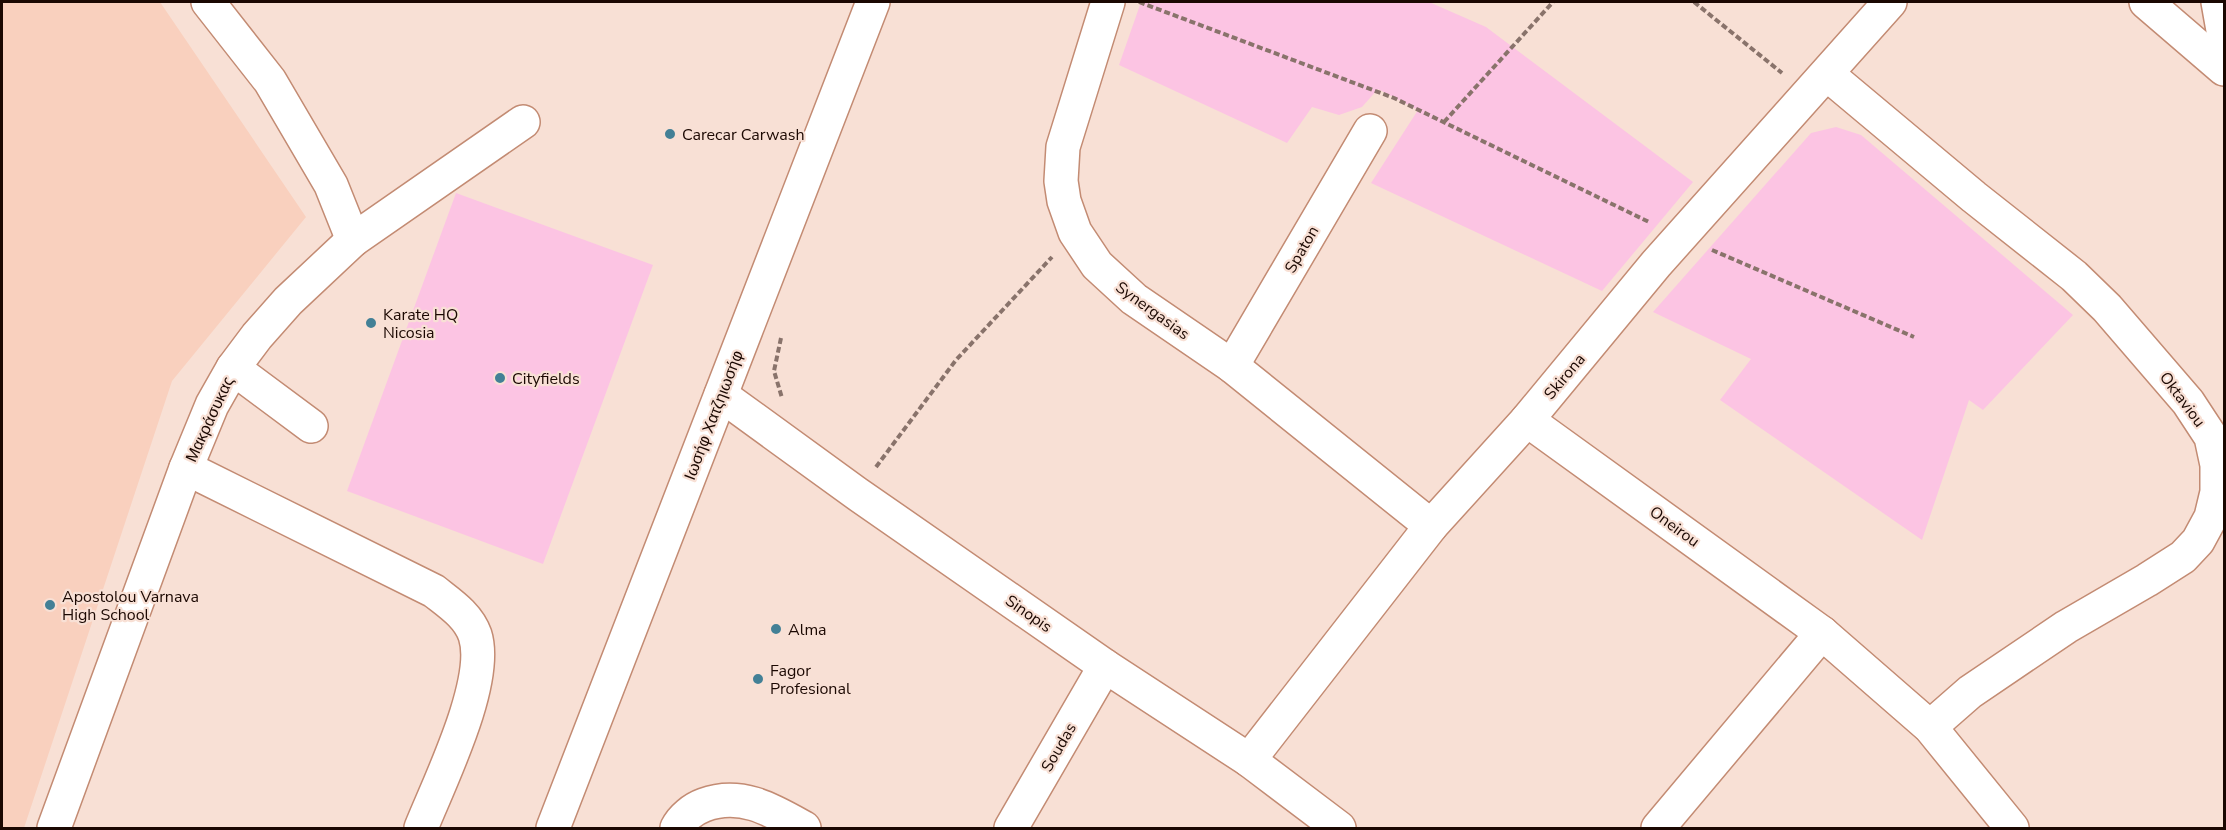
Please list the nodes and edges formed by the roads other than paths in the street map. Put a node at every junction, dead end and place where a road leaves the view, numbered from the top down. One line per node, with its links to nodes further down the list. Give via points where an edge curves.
1 (208, 2): 12 (street, via 270,81 331,185)
2 (873, 2): 15 (street, Ιωσήφ Χατζηιωσήφ)
3 (1108, 2): 13 (street, Synergasias, via 1063,147 1064,201 1075,232 1097,265 1134,299)
4 (1890, 2): 9 (street, Skirona)
5 (2146, 2): 8 (street)
6 (2218, 2): 7 (street)
7 (2224, 36)
8 (2224, 69)
9 (1818, 84): 16 (street, Skirona, via 1656,264); 22 (street, Oktaviou, via 1974,197 2074,276 2107,308 2188,402 2211,436 2217,465 2217,492 2211,517 2198,541 2182,556 1970,692)
10 (523, 123): 12 (street, Μακράσυκας)
11 (1370, 131): 13 (street, Spaton)
12 (353, 240): 14 (street, Μακράσυκας, via 288,301)
13 (1232, 366): 19 (street, Synergasias)
14 (233, 368): 17 (street); 18 (street, Μακράσυκας, via 212,405)
15 (721, 395): 21 (street, Sinopis); 26 (street, Ιωσήφ Χατζηιωσήφ)
16 (1527, 420): 19 (street, Skirona); 20 (street, Oneirou)
17 (311, 426)
18 (186, 468): 24 (street, Μακράσυκας); 25 (street, via 434,591 460,611 475,634 477,670 473,692)
19 (1431, 526): 23 (street, Skirona)
20 (1822, 633): 22 (street, Oneirou); 31 (street)
21 (1105, 666): 23 (street, Sinopis); 29 (street, Soudas)
22 (1930, 727): 32 (street, Oneirou)
23 (1249, 760): 30 (street, Sinopis)
24 (54, 828)
25 (421, 828)
26 (553, 828)
27 (676, 828): 28 (street, via 698,807 729,799 762,806)
28 (804, 828)
29 (1011, 828)
30 (1339, 828)
31 (1658, 828)
32 (2012, 828)

